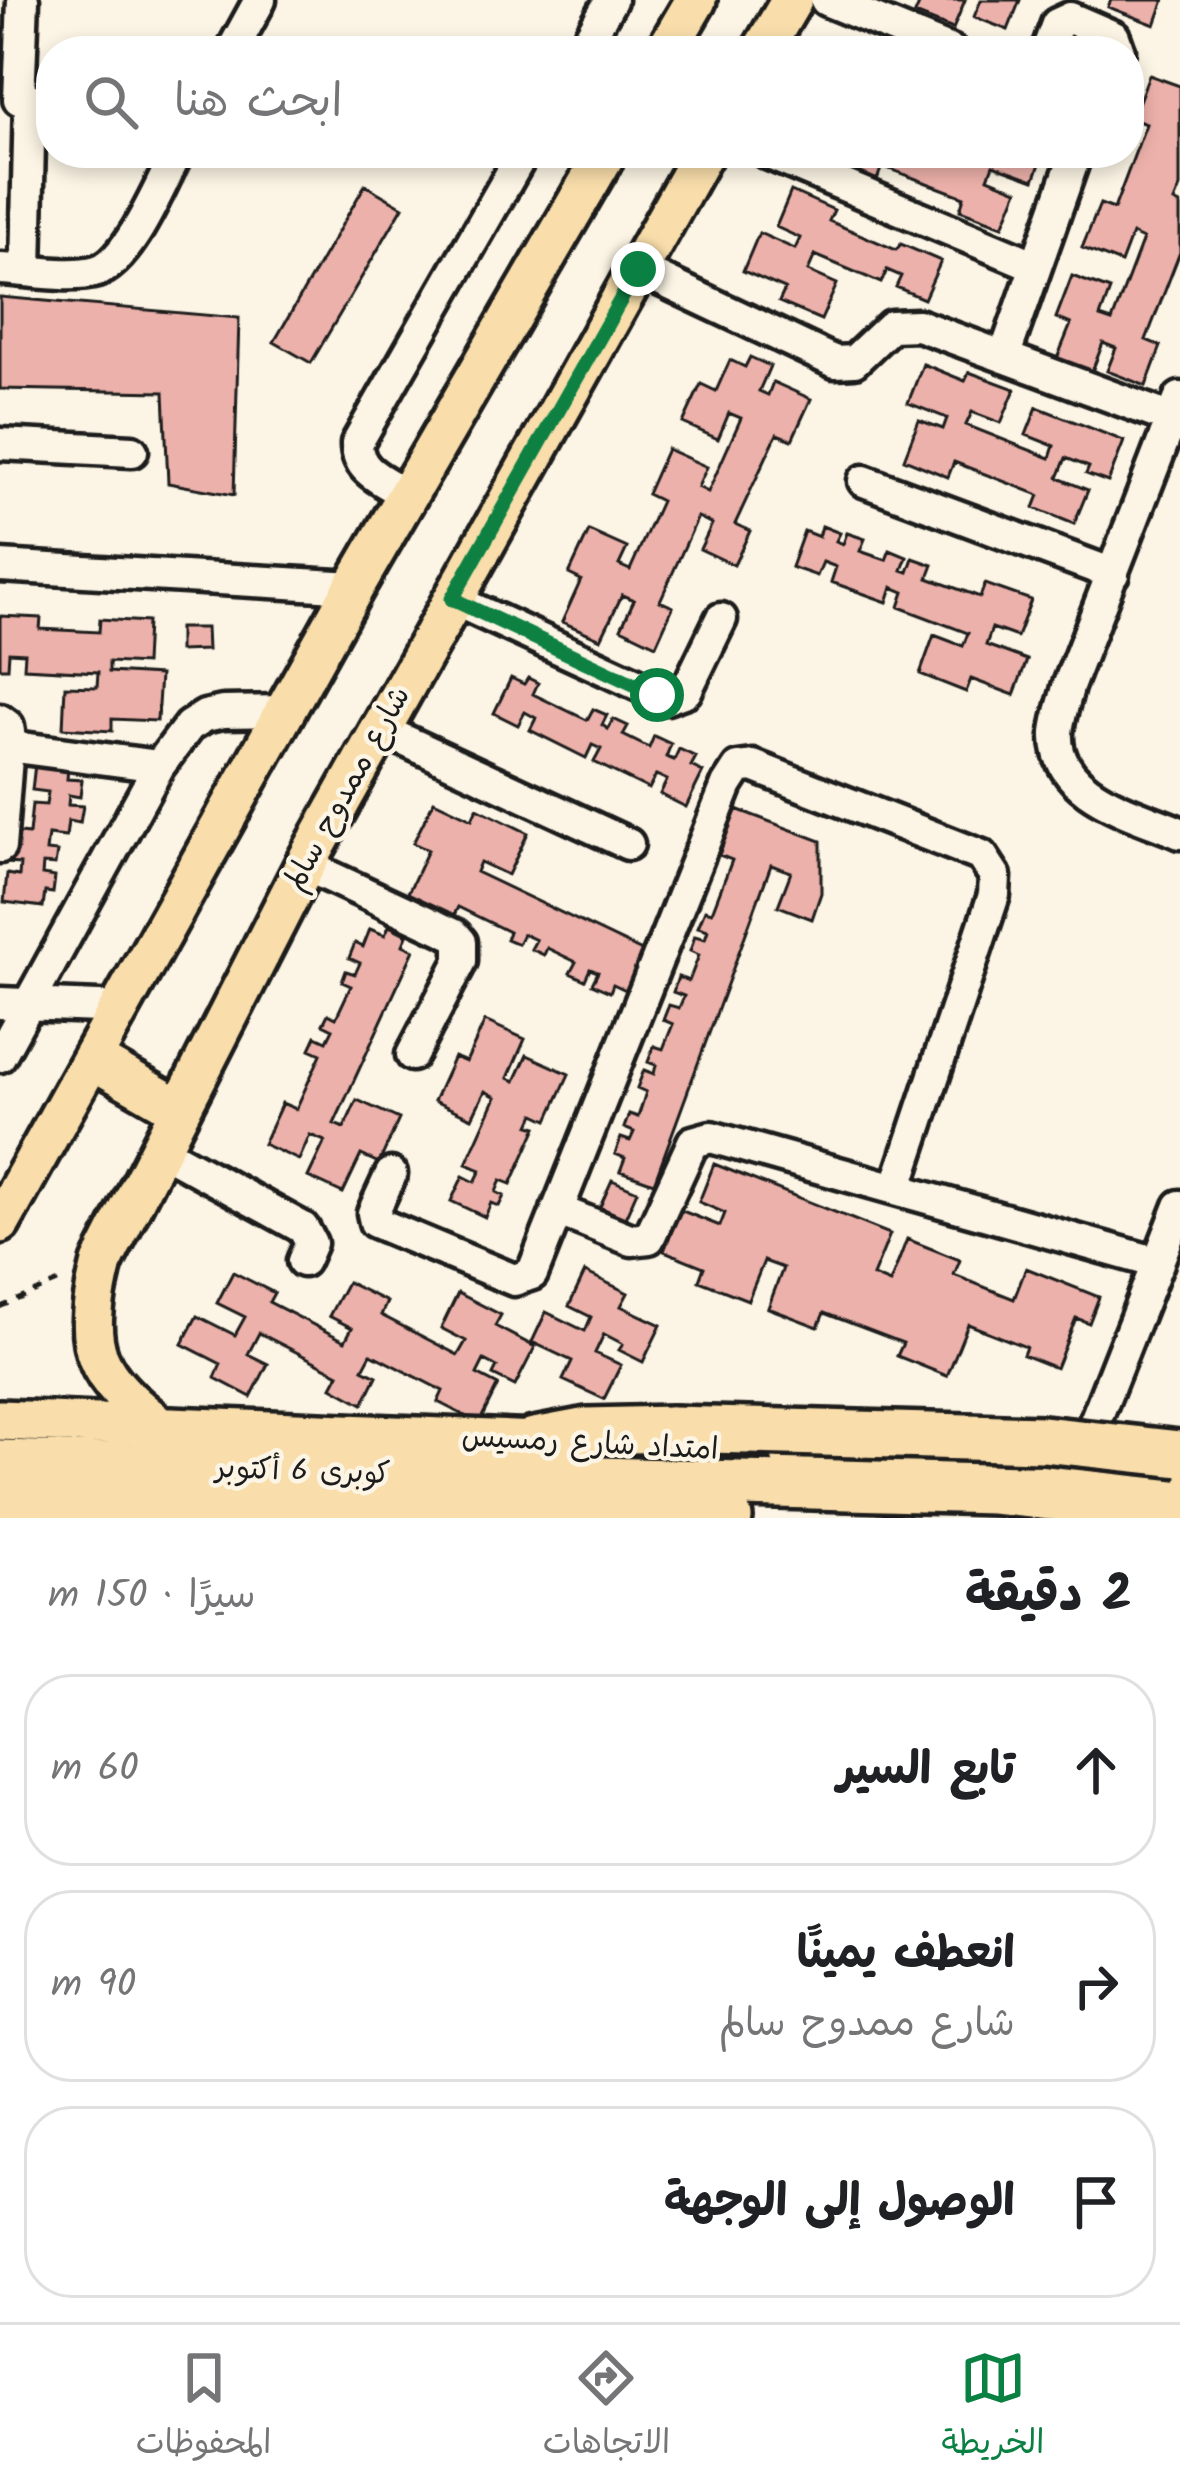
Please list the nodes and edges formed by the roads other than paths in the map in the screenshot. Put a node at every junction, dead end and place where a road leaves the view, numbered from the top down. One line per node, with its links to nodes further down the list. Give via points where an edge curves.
1 (23, 0): 14 (street)
2 (260, 0): 7 (street)
3 (611, 0): 8 (street)
4 (696, 0): 9 (main road)
5 (792, 0): 10 (main road)
6 (826, 0): 11 (street)
7 (240, 36)
8 (591, 36)
9 (675, 36)
10 (771, 36)
11 (914, 36)
12 (1053, 36): 13 (street, via 1070,18)
13 (1112, 36)
14 (25, 99): 23 (street)
15 (169, 168): 23 (street, via 113,262 96,271)
16 (514, 168): 29 (street, via 357,443 363,466)
17 (597, 168): 29 (main road)
18 (695, 168): 22 (main road, شارع ممدوح سالم)
19 (803, 168): 21 (street)
20 (1071, 168): 21 (street)
21 (1036, 266): 24 (street)
22 (638, 269): 24 (street, via 836,362 854,361 902,323); 33 (main road, شارع ممدوح سالم)
23 (13, 270)
24 (1004, 357): 25 (street)
25 (1176, 408): 31 (street)
26 (0, 444): 27 (street)
27 (132, 451)
28 (864, 481): 31 (street)
29 (407, 495): 32 (main road)
30 (0, 566): 32 (street)
31 (1113, 574): 39 (street, via 1069,687 1057,731 1060,758 1097,797)
32 (354, 586): 35 (main road)
33 (452, 599): 34 (street, via 667,698 686,691); 36 (main road, شارع ممدوح سالم)
34 (721, 619)
35 (287, 711): 38 (street, via 205,716); 45 (main road)
36 (382, 730): 40 (street); 42 (main road, شارع ممدوح سالم)
37 (4, 733): 38 (street); 41 (street)
38 (159, 766): 43 (street)
39 (1180, 833)
40 (628, 844)
41 (0, 847)
42 (304, 865): 46 (street, via 461,942 461,961); 49 (main road, شارع ممدوح سالم)
43 (32, 1002): 44 (street); 45 (street); 47 (street)
44 (0, 1003)
45 (123, 1008): 48 (main road)
46 (412, 1055)
47 (0, 1056)
48 (94, 1060): 49 (main road); 55 (main road)
49 (179, 1109): 50 (main road, شارع ممدوح سالم)
50 (158, 1149): 56 (street, via 303,1228 310,1243); 59 (main road, شارع ممدوح سالم, via 102,1263 91,1321 101,1368 115,1389)
51 (391, 1174): 54 (street, via 375,1222 514,1280 532,1274)
52 (896, 1189): 54 (street, via 701,1137 650,1238 632,1240); 54 (street, via 995,876 982,856 753,766 738,768 727,785); 57 (street)
53 (1180, 1206): 57 (street)
54 (557, 1210)
55 (0, 1223)
56 (303, 1261)
57 (1158, 1263): 63 (street)
58 (0, 1420): 59 (main road, امتداد شارع رمسيس)
59 (163, 1428): 60 (main road, امتداد شارع رمسيس)
60 (534, 1441): 61 (highway, bridge, via 672,1429 1043,1439); 63 (main road, امتداد شارع رمسيس)
61 (1180, 1454)
62 (0, 1463): 66 (highway, كوبرى 6 أكتوبر, via 994,1491)
63 (1077, 1467): 64 (main road, امتداد شارع رمسيس)
64 (1180, 1480)
65 (0, 1497): 67 (highway, كوبرى 6 أكتوبر)
66 (1180, 1510)
67 (729, 1518)

